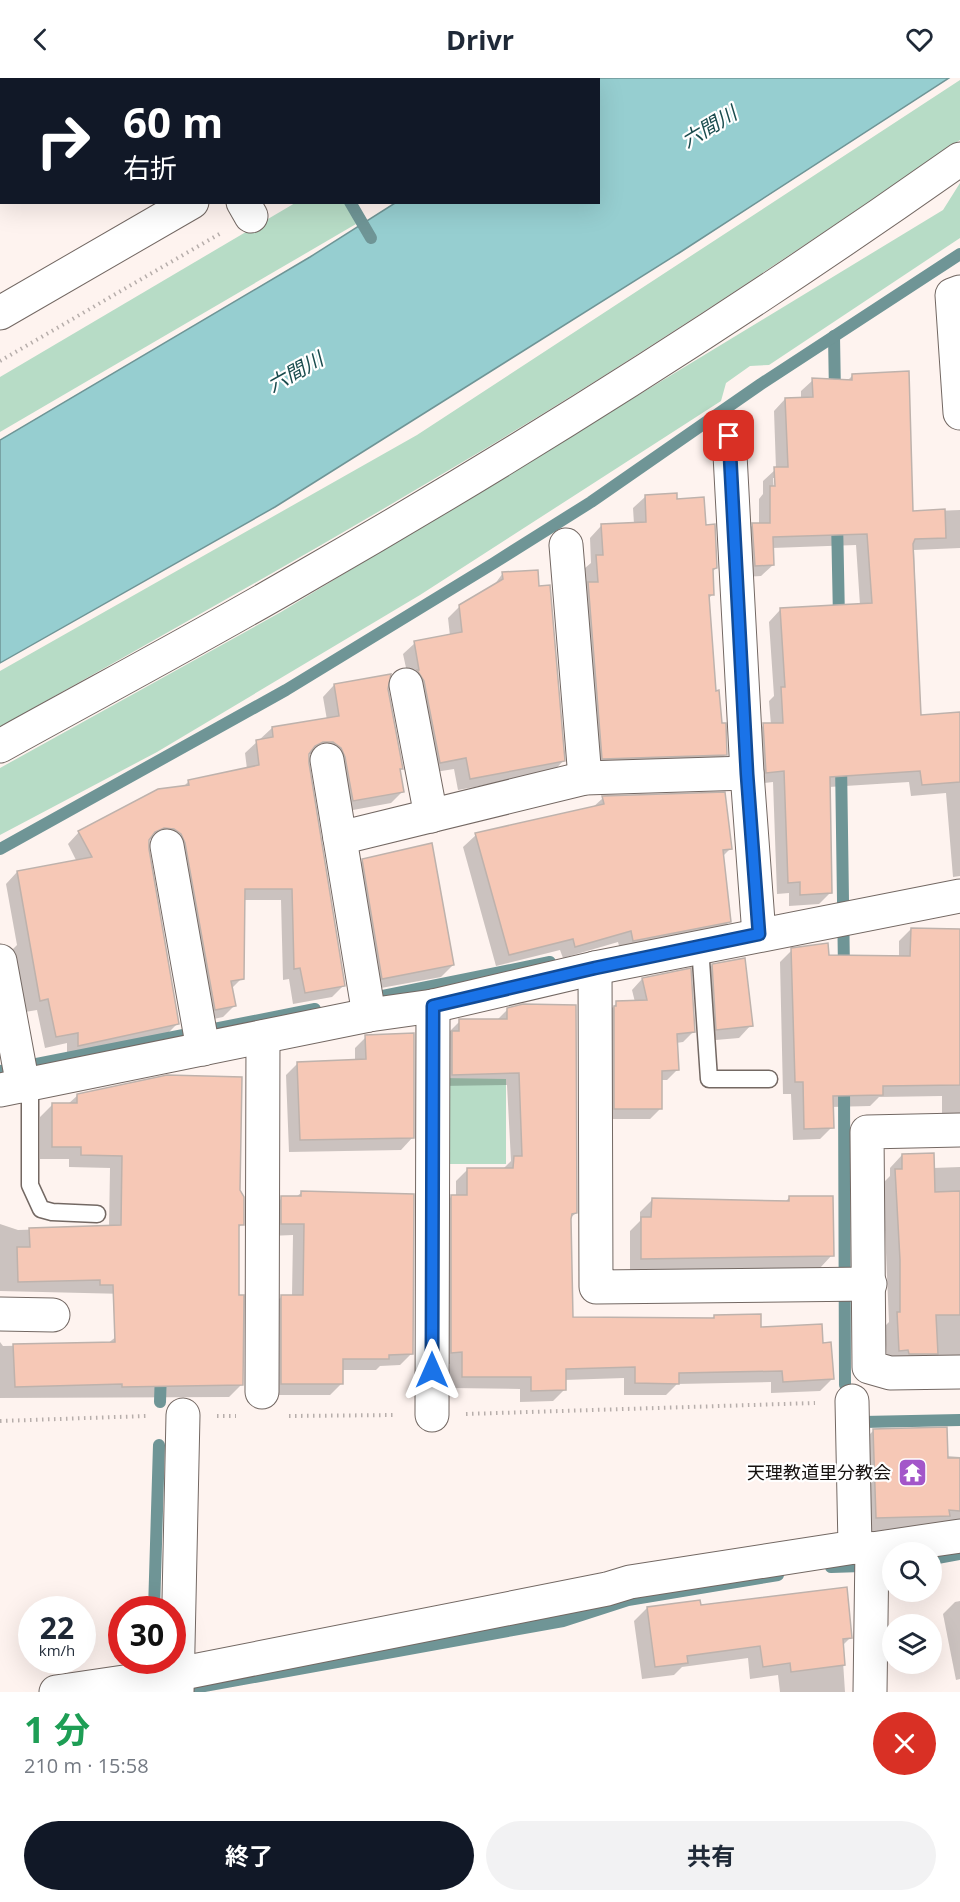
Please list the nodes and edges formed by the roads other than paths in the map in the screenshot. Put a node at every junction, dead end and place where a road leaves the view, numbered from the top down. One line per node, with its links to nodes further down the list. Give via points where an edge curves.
1 (960, 159): 9 (street, via 522,447 297,581)
2 (189, 204): 4 (street)
3 (960, 292): 5 (street, via 952,295)
4 (0, 314)
5 (960, 413)
6 (729, 436): 11 (street)
7 (566, 544): 12 (street)
8 (406, 685): 13 (street)
9 (0, 746)
10 (327, 760): 14 (street)
11 (747, 774): 12 (street); 17 (street)
12 (585, 778): 13 (street)
13 (431, 816): 14 (street)
14 (340, 838): 21 (street)
15 (167, 846): 23 (street)
16 (960, 896): 17 (street)
17 (759, 934): 18 (street)
18 (700, 946): 20 (street); 26 (lane, via 709,1079)
19 (0, 961): 25 (street)
20 (595, 968): 22 (street); 29 (street, via 596,1287)
21 (367, 1003): 22 (street); 24 (street)
22 (433, 1006): 36 (street)
23 (201, 1036): 24 (street); 25 (street)
24 (263, 1037): 33 (street)
25 (18, 1078): 28 (lane, via 33,1196 41,1209)
26 (769, 1079)
27 (960, 1130): 29 (street, via 867,1132)
28 (97, 1214)
29 (851, 1284): 32 (street, via 869,1367 890,1373)
30 (0, 1314): 31 (street)
31 (53, 1315)
32 (960, 1372)
33 (262, 1392)
34 (852, 1401): 38 (street)
35 (183, 1415): 39 (street)
36 (432, 1415)
37 (960, 1536): 38 (street)
38 (868, 1557): 39 (street, via 630,1582); 41 (street)
39 (167, 1681): 40 (street)
40 (56, 1692)
41 (870, 1692)

